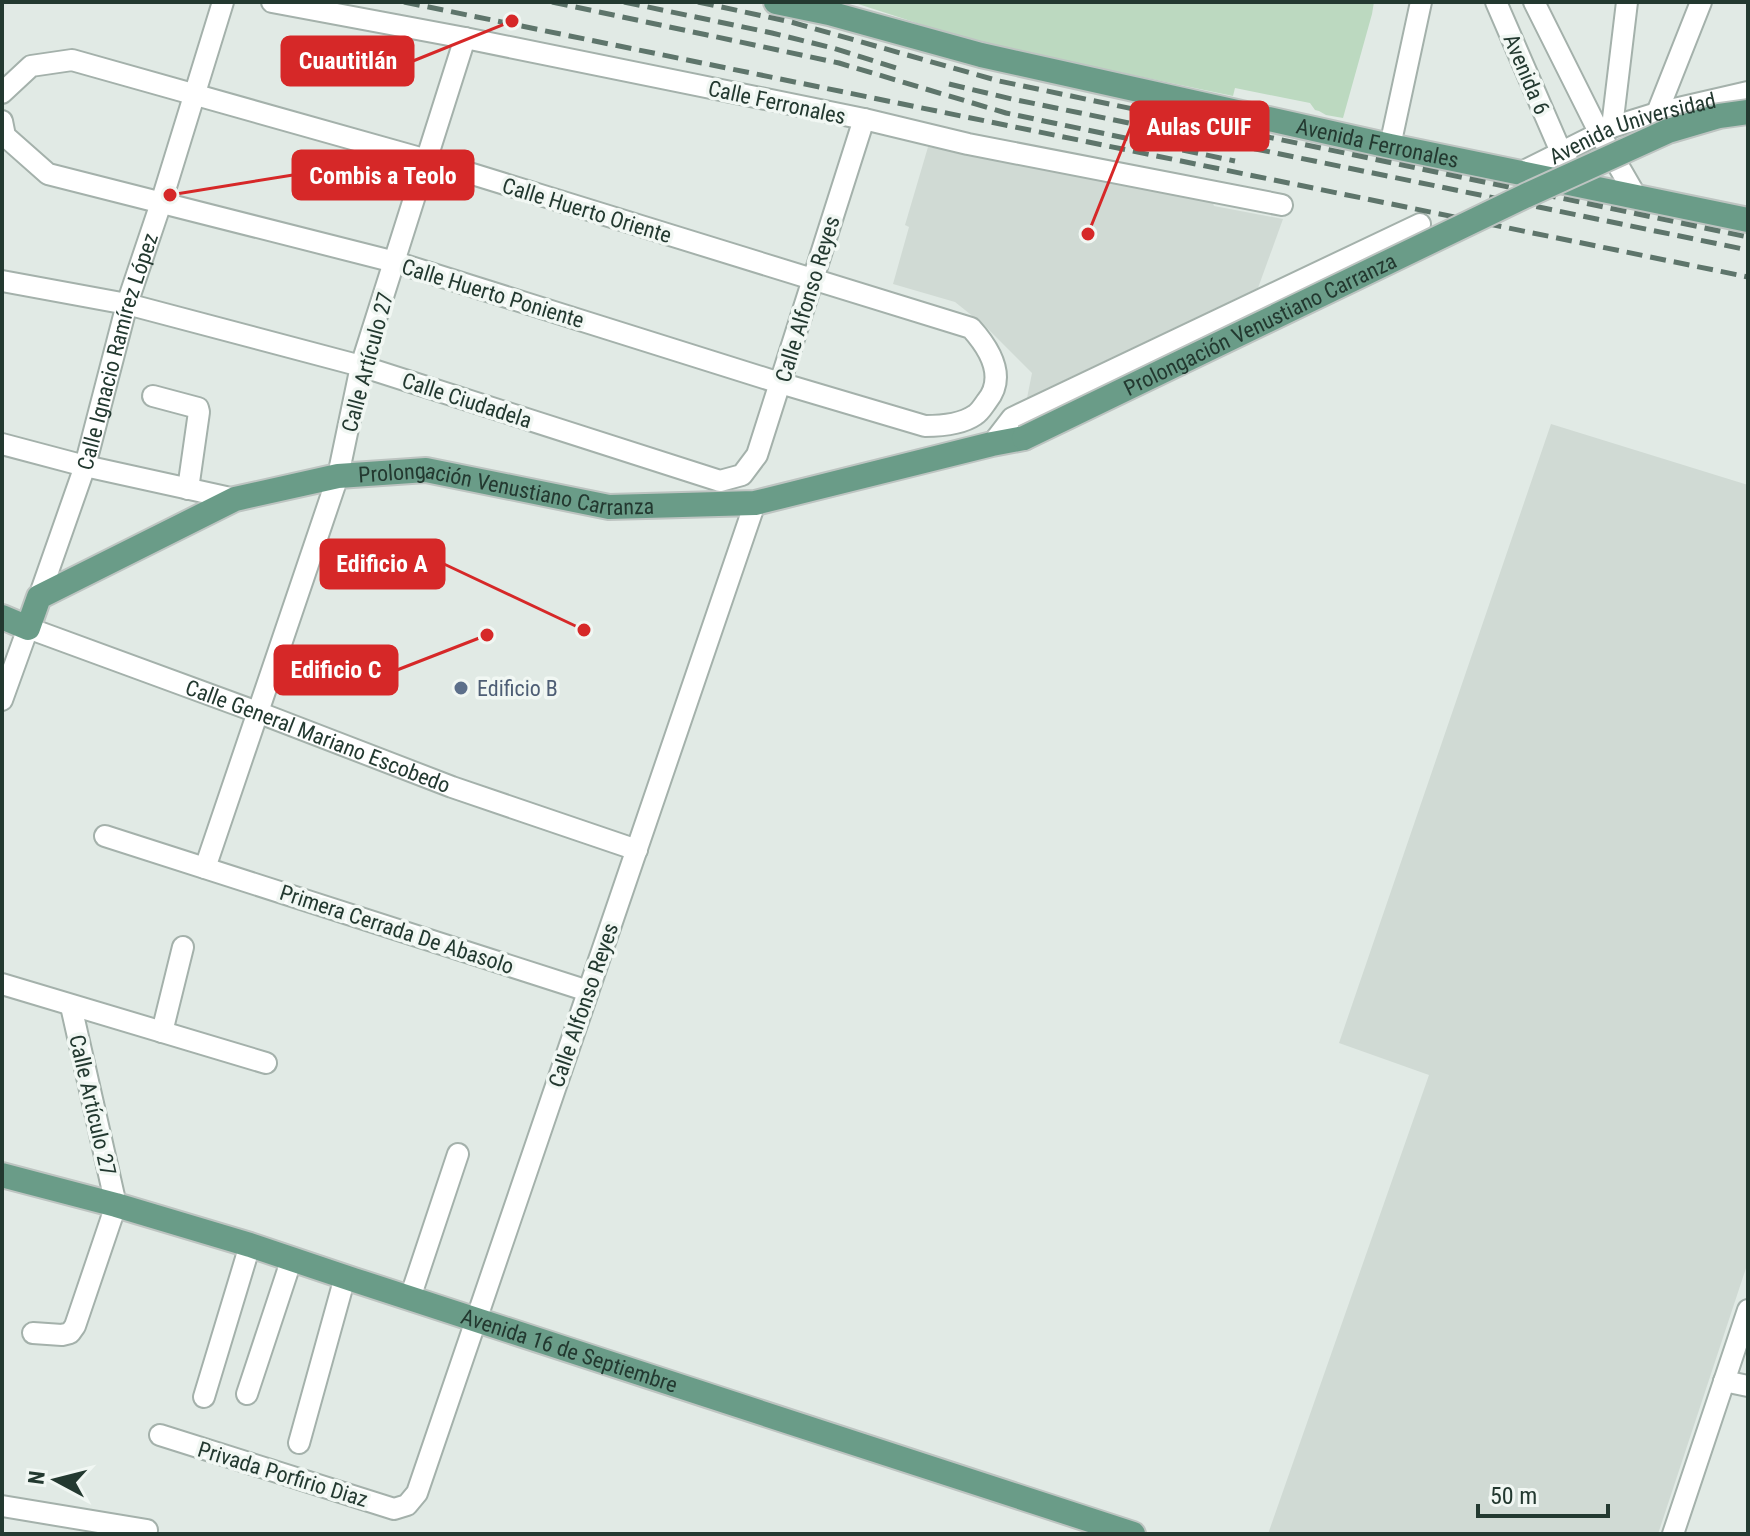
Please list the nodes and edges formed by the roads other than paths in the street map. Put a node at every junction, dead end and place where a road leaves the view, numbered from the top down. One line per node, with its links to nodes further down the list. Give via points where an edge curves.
1 (223, 2): 12 (street, Calle Ignacio Ramírez López)
2 (272, 2): 9 (street, Calle Ferronales)
3 (776, 2): 18 (main road, Avenida Ferronales, via 981,55)
4 (1421, 2): 18 (street)
5 (1496, 2): 19 (street, Avenida 6)
6 (1534, 2): 17 (street, Avenida 6)
7 (1627, 2): 17 (street)
8 (1701, 2): 14 (street)
9 (465, 38): 15 (street, Calle Ferronales); 20 (street, Calle Artículo 27)
10 (1748, 92): 14 (street, Avenida Universidad)
11 (2, 93): 12 (street, Calle Huerto Oriente, via 31,66 72,60)
12 (194, 95): 20 (street, Calle Huerto Oriente); 24 (street, Calle Ignacio Ramírez López)
13 (1748, 112): 21 (main road, Avenida Universidad, bridge, via 1668,131)
14 (1657, 113): 17 (street, Avenida Universidad)
15 (864, 119): 25 (street, Calle Ferronales); 29 (street, Calle Alfonso Reyes)
16 (2, 121): 24 (street, Calle Huerto Poniente, via 5,136 48,174)
17 (1606, 130): 19 (street, Avenida Universidad); 23 (street, Avenida 6)
18 (1390, 146): 21 (main road, Avenida Ferronales)
19 (1561, 152): 21 (street, Avenida Universidad); 22 (street, Avenida 6)
20 (427, 160): 28 (street, Calle Artículo 27); 29 (street, Calle Huerto Oriente)
21 (1522, 184): 22 (main road, Avenida Ferronales); 37 (main road, Prolongación Venustiano Carranza, bridge, via 1024,438)
22 (1584, 187): 23 (main road, Avenida Ferronales)
23 (1637, 198): 26 (main road, Avenida Ferronales)
24 (161, 203): 28 (street, Calle Huerto Poniente); 31 (street, Calle Ignacio Ramírez López)
25 (1282, 205)
26 (1748, 220)
27 (1420, 224): 37 (street, Prolongación Venustiano Carranza, via 1012,418)
28 (395, 262): 32 (street, Calle Artículo 27); 33 (street, Calle Huerto Poniente)
29 (812, 280): 33 (street, Calle Alfonso Reyes); 34 (street, Calle Huerto Oriente, via 971,328 995,363)
30 (2, 281): 31 (street, Calle Ciudadela)
31 (127, 304): 32 (street, Calle Ciudadela); 38 (street, Calle Ignacio Ramírez López)
32 (361, 366): 39 (street, Calle Ciudadela, via 720,481); 40 (street, Calle Artículo 27)
33 (780, 383): 34 (street, Calle Huerto Poniente, via 925,426 976,415); 39 (street, Calle Alfonso Reyes, via 757,455)
34 (993, 393)
35 (153, 396): 41 (street, via 198,408)
36 (2, 444): 38 (street)
37 (992, 444): 43 (main road, Prolongación Venustiano Carranza)
38 (85, 466): 41 (street); 44 (street, Calle Ignacio Ramírez López)
39 (742, 475)
40 (338, 476): 42 (main road, Prolongación Venustiano Carranza); 43 (main road, Prolongación Venustiano Carranza, via 426,470 609,507); 48 (street, Calle Artículo 27)
41 (188, 489): 42 (street)
42 (235, 499): 44 (main road, Prolongación Venustiano Carranza)
43 (755, 503): 50 (street, Calle Alfonso Reyes)
44 (39, 597): 46 (main road, Calle Ignacio Ramírez López)
45 (2, 617): 46 (main road, Calle General Mariano Escobedo)
46 (28, 628): 47 (street, Calle Ignacio Ramírez López); 48 (street, Calle General Mariano Escobedo)
47 (2, 700)
48 (257, 712): 50 (street, Calle General Mariano Escobedo); 51 (street, Calle Artículo 27)
49 (105, 836): 51 (street, Primera Cerrada De Abasolo)
50 (637, 850): 54 (street, Calle Alfonso Reyes)
51 (205, 868): 54 (street, Primera Cerrada De Abasolo)
52 (183, 947): 56 (street)
53 (2, 984): 55 (street)
54 (588, 991): 66 (street, Calle Alfonso Reyes)
55 (71, 1006): 56 (street); 60 (street, Calle Artículo 27)
56 (162, 1032): 57 (street)
57 (266, 1063)
58 (458, 1154): 64 (street)
59 (2, 1175): 60 (main road, Avenida 16 de Septiembre)
60 (116, 1205): 61 (main road, Avenida 16 de Septiembre); 67 (street, via 75,1326 62,1335)
61 (250, 1245): 62 (main road, Avenida 16 de Septiembre); 71 (street)
62 (292, 1258): 63 (main road, Avenida 16 de Septiembre); 70 (street)
63 (345, 1277): 64 (main road, Avenida 16 de Septiembre); 73 (street)
64 (410, 1298): 66 (main road, Avenida 16 de Septiembre)
65 (1748, 1310): 68 (street)
66 (476, 1320): 74 (street, Calle Alfonso Reyes, via 417,1493); 77 (main road, Avenida 16 de Septiembre)
67 (33, 1333)
68 (1724, 1381): 69 (street); 78 (street)
69 (1748, 1386)
70 (247, 1394)
71 (204, 1397)
72 (160, 1435): 74 (street, Privada Porfirio Diaz, via 394,1509)
73 (299, 1443)
74 (407, 1505)
75 (2, 1506): 76 (street)
76 (147, 1530)
77 (1133, 1534)
78 (1673, 1534)

